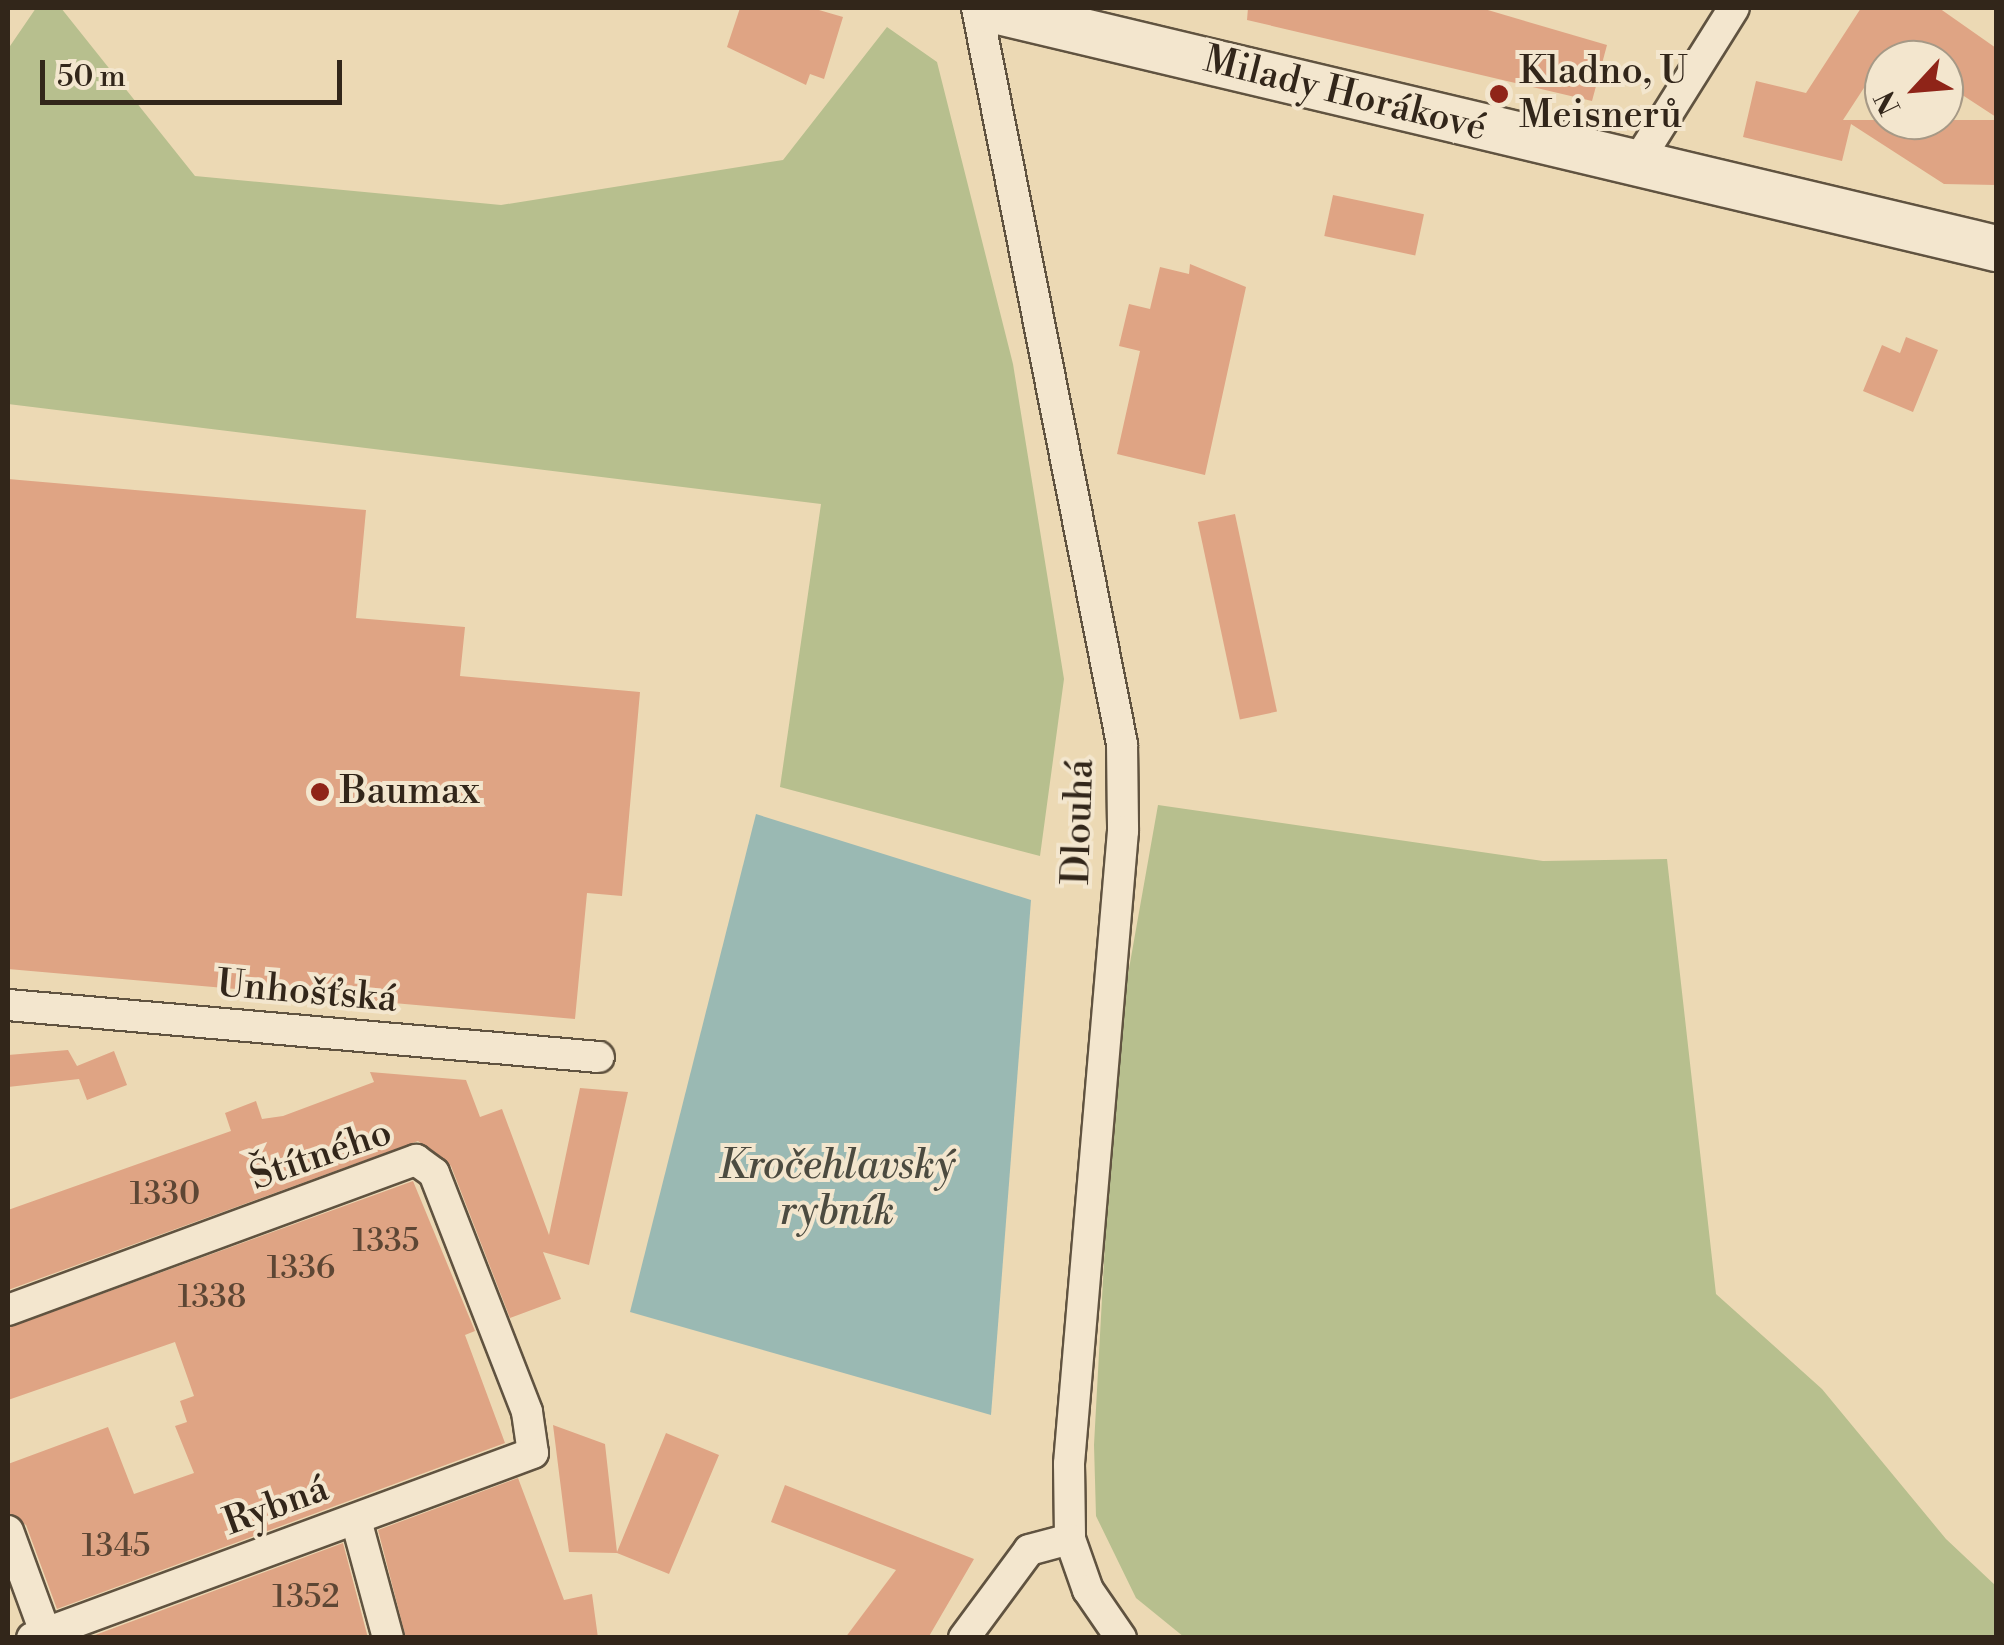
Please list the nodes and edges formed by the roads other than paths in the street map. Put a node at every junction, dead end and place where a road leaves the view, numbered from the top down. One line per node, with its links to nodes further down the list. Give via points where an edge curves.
1 (977, 8): 12 (street, Dlouhá, via 1122,744 1123,831 1069,1464)
2 (986, 8): 4 (main road, Milady Horákové)
3 (1734, 8): 4 (street)
4 (1636, 164): 5 (main road, Milady Horákové)
5 (1996, 248)
6 (8, 1005): 7 (street, Unhošťská)
7 (599, 1057)
8 (8, 1310): 9 (street, Štítného, via 416,1160 434,1173 527,1412)
9 (534, 1453): 10 (street, Rybná)
10 (356, 1520): 13 (street, Rybná); 14 (street)
11 (8, 1531): 13 (street, Rybná)
12 (1070, 1539): 15 (street, via 1029,1550); 16 (street, Dlouhá, via 1088,1590)
13 (39, 1635)
14 (388, 1638)
15 (964, 1638)
16 (1121, 1638)

